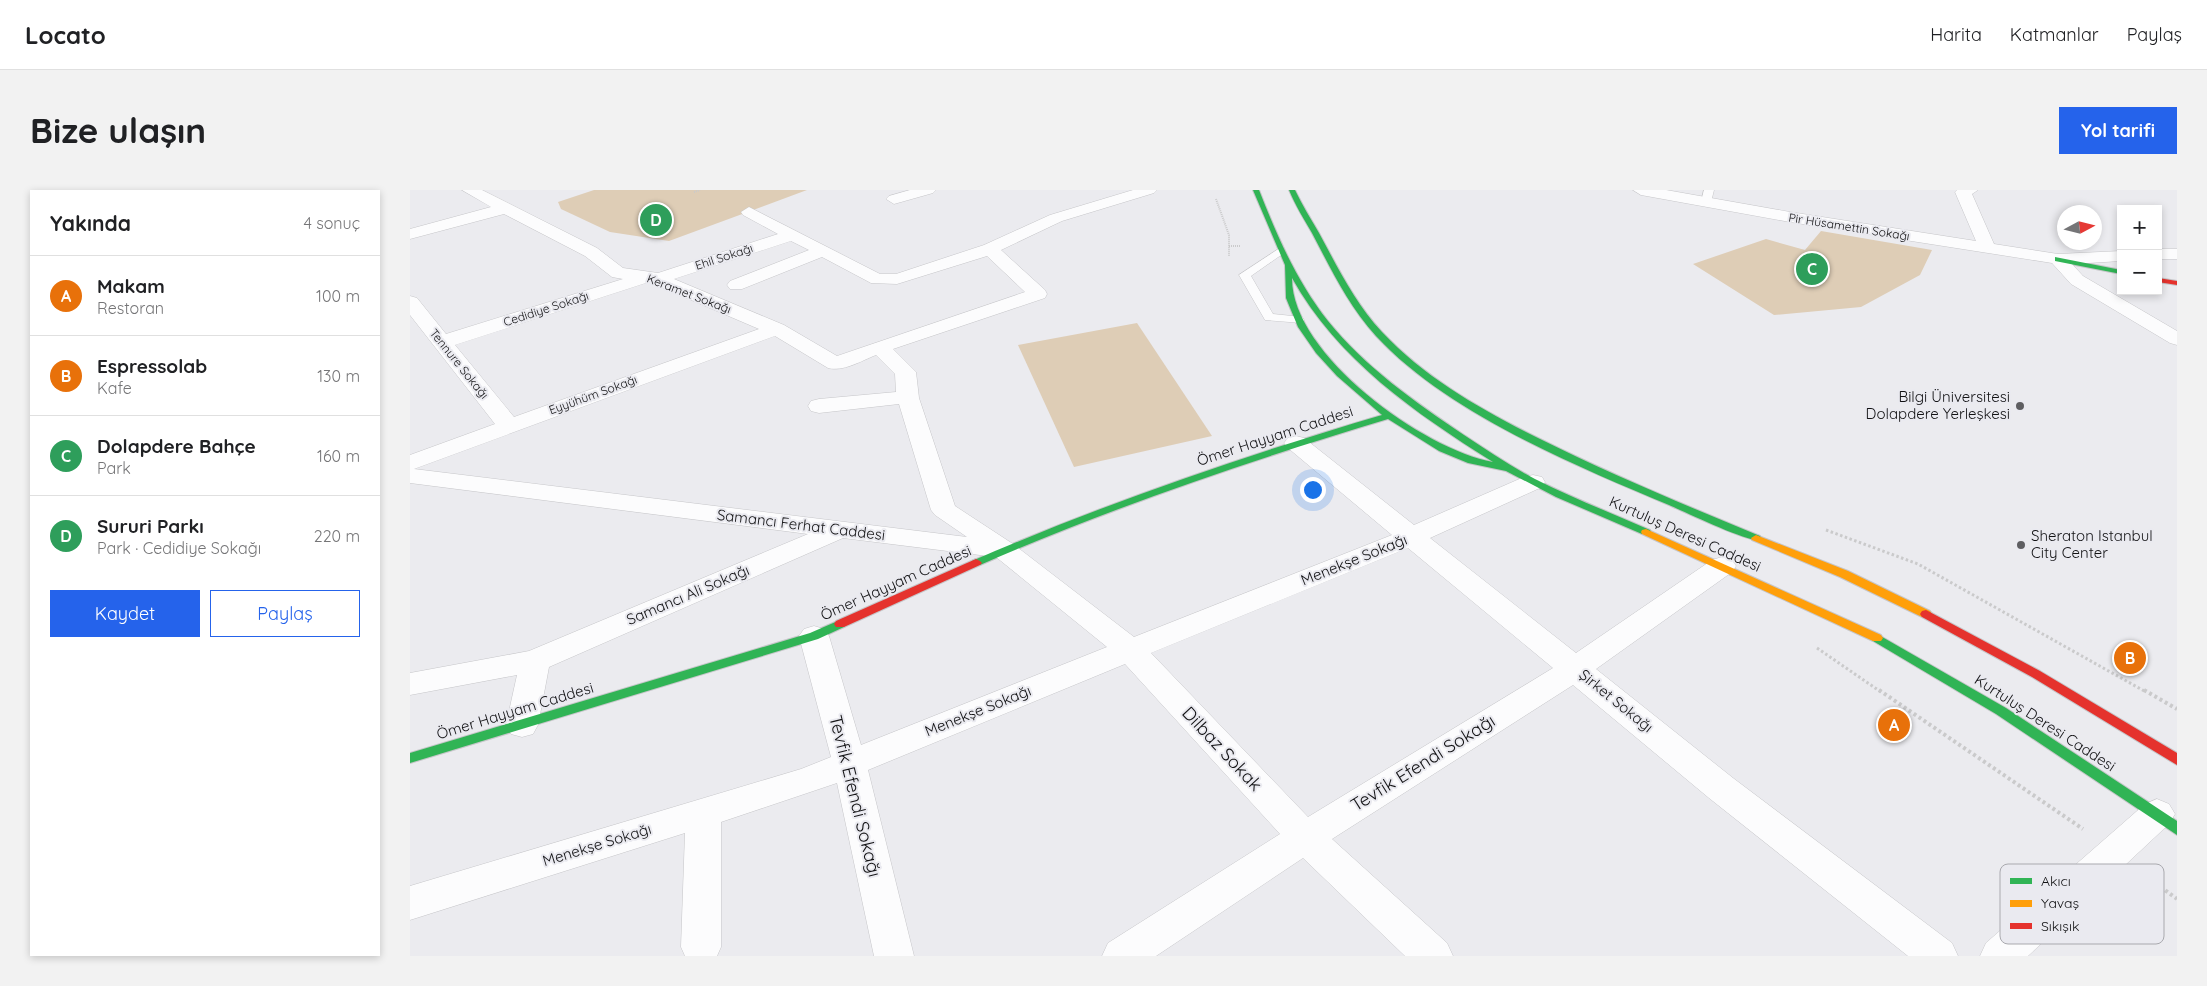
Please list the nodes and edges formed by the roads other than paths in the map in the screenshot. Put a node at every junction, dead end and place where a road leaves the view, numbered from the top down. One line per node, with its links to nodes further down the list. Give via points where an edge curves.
1 (470, 190): 11 (street, Keramet Sokağı)
2 (928, 190): 10 (street)
3 (1149, 190): 15 (street, via 1056,218)
4 (1244, 190): 8 (main road)
5 (1292, 190): 56 (main road, Kurtuluş Deresi Caddesi, via 1342,284 1388,344 1427,376 1484,413 1548,448 1653,496 1890,596 2020,663)
6 (1641, 190): 9 (street, Pir Hüsamettin Sokağı)
7 (1970, 190): 16 (street, via 1963,192)
8 (1257, 194): 18 (main road, Kurtuluş Deresi Caddesi)
9 (1707, 196): 16 (street, Pir Hüsamettin Sokağı)
10 (894, 199)
11 (506, 208): 13 (street); 27 (street, Keramet Sokağı, via 591,252 618,273)
12 (749, 212): 14 (street)
13 (410, 234)
14 (791, 235): 17 (street); 27 (street, Ehil Sokağı)
15 (990, 249): 23 (street, via 897,279 877,279); 36 (street, via 1038,294)
16 (1988, 249): 22 (street, Pir Hüsamettin Sokağı)
17 (822, 251): 23 (street); 30 (street)
18 (1280, 251): 24 (main road, Kurtuluş Deresi Caddesi); 32 (lane, via 1245,275 1269,317)
19 (2162, 254): 20 (street)
20 (2177, 254)
21 (2117, 256): 22 (street, Pir Hüsamettin Sokağı)
22 (2058, 259): 25 (main road); 34 (street, via 2077,280)
23 (841, 261): 26 (street)
24 (1289, 266): 32 (main road, via 1290,302); 43 (main road, Kurtuluş Deresi Caddesi, via 1325,322 1369,369 1407,400)
25 (2117, 271)
26 (800, 275)
27 (654, 278): 33 (street, Keramet Sokağı); 35 (street, Cedidiye Sokağı)
28 (2162, 281): 29 (main road)
29 (2177, 283)
30 (736, 285)
31 (410, 302): 35 (street, Tennure Sokağı)
32 (1298, 320): 39 (main road, via 1311,341 1345,379)
33 (777, 329): 36 (street, Keramet Sokağı, via 835,364); 40 (street, Eyyühüm Sokağı)
34 (2177, 339)
35 (442, 342): 40 (street, Tennure Sokağı)
36 (879, 347): 37 (street, via 906,372)
37 (908, 398): 38 (street); 47 (street, via 944,510)
38 (819, 406)
39 (1388, 416): 41 (main road, Ömer Hayyam Caddesi); 43 (main road, via 1459,455)
40 (508, 425): 42 (street, Eyyühüm Sokağı)
41 (1296, 443): 46 (street, Şirket Sokağı); 47 (main road, Ömer Hayyam Caddesi, via 1159,490)
42 (410, 463)
43 (1520, 475): 46 (street, Menekşe Sokağı); 48 (main road, Kurtuluş Deresi Caddesi)
44 (410, 476): 45 (street, Samancı Ferhat Caddesi)
45 (840, 530): 47 (street, Samancı Ferhat Caddesi); 51 (street, Samancı Ali Sokağı)
46 (1410, 537): 50 (street, Menekşe Sokağı); 52 (street, Şirket Sokağı)
47 (1004, 550): 49 (main road, Ömer Hayyam Caddesi); 50 (street, Dilbaz Sokak)
48 (1722, 566): 52 (street, Tevfik Efendi Sokağı); 59 (main road, Kurtuluş Deresi Caddesi, via 1891,645 2002,711)
49 (814, 636): 54 (main road, Ömer Hayyam Caddesi); 57 (street, Tevfik Efendi Sokağı)
50 (1129, 649): 57 (street, Menekşe Sokağı); 60 (street, Dilbaz Sokak)
51 (535, 661): 53 (street, Samancı Ali Sokağı); 54 (street)
52 (1576, 668): 60 (street, Tevfik Efendi Sokağı); 68 (street, Şirket Sokağı, via 1721,788)
53 (410, 684)
54 (522, 725): 55 (main road, Ömer Hayyam Caddesi)
55 (410, 758)
56 (2177, 760)
57 (849, 763): 58 (street, Menekşe Sokağı, via 809,780); 65 (street, Tevfik Efendi Sokağı)
58 (703, 812): 62 (street, Menekşe Sokağı); 64 (street)
59 (2167, 822): 61 (street)
60 (1305, 837): 66 (street, Tevfik Efendi Sokağı); 67 (street, Dilbaz Sokak)
61 (2115, 864)
62 (410, 903)
63 (2015, 944): 69 (street)
64 (701, 947)
65 (894, 956)
66 (1122, 956)
67 (1433, 956)
68 (1938, 956)
69 (2000, 956)

